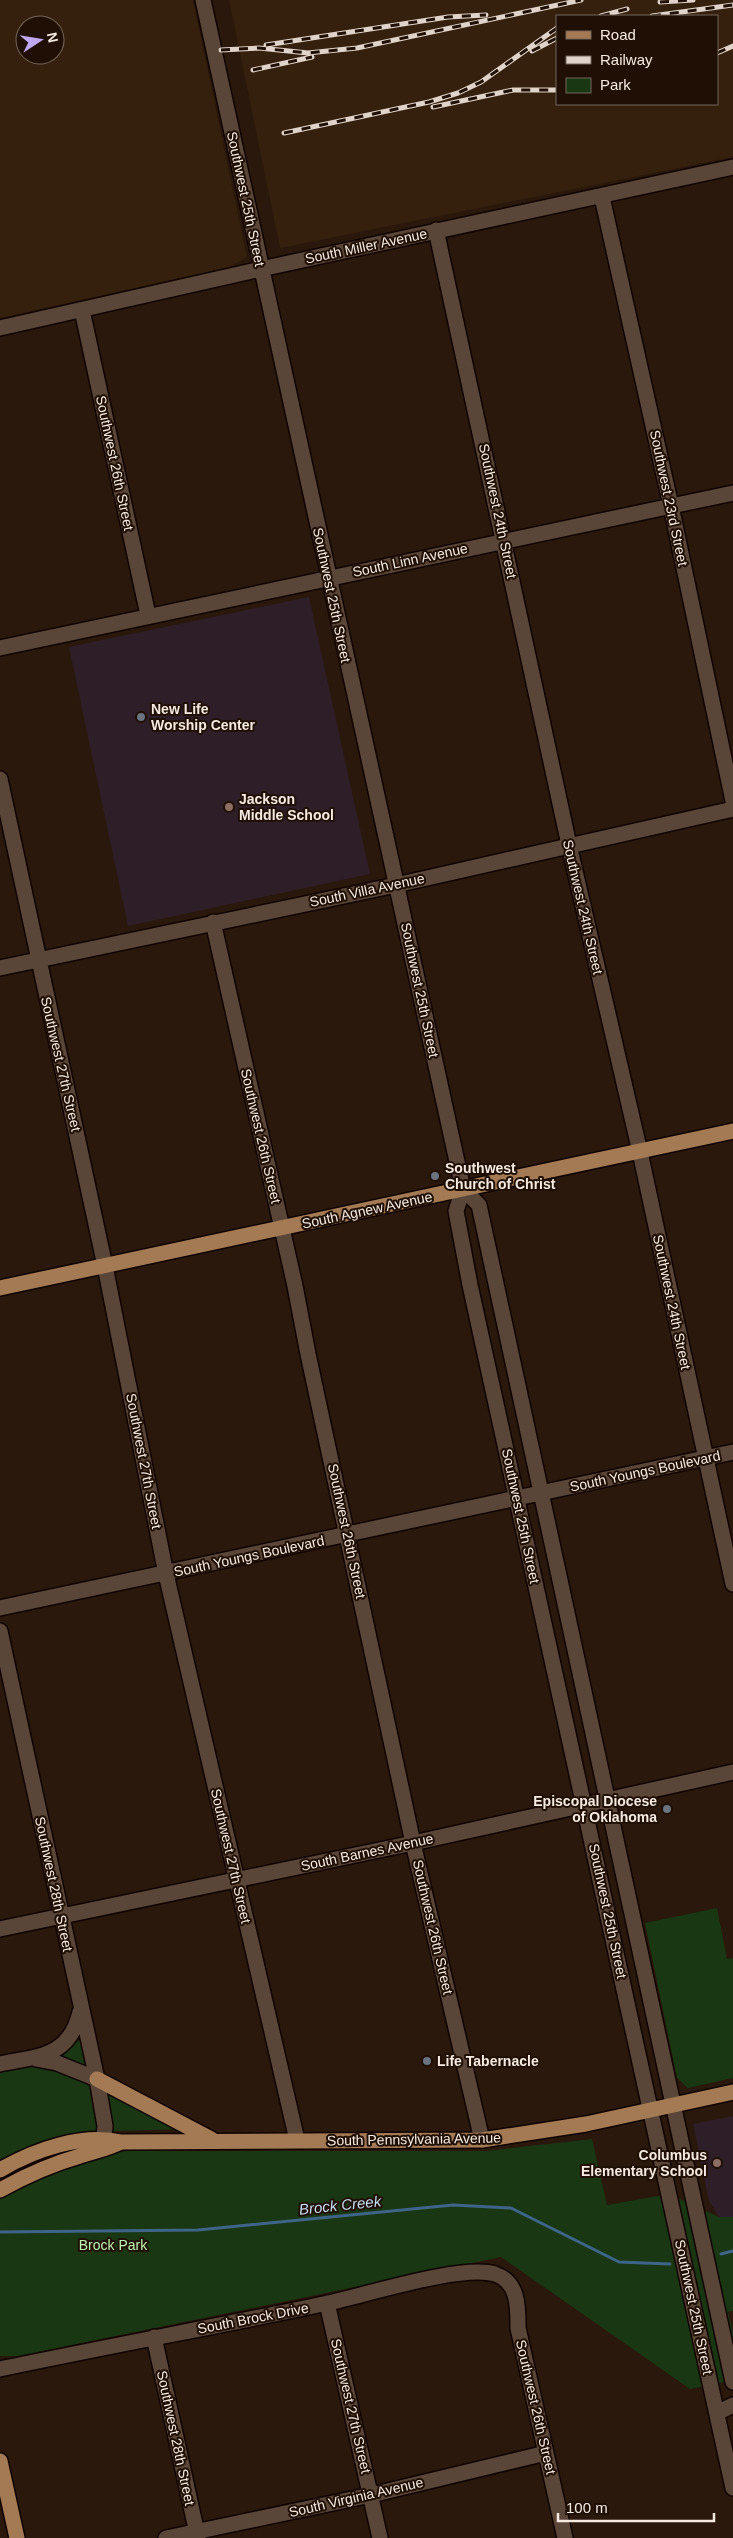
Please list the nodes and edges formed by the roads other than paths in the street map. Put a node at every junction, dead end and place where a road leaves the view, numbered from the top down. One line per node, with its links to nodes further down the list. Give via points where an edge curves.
1 (203, 0): 5 (street, Southwest 25th Street)
2 (733, 167): 3 (street, South Miller Avenue)
3 (602, 196): 4 (street, South Miller Avenue); 9 (street, Southwest 23rd Street)
4 (436, 230): 5 (street, South Miller Avenue); 10 (street, Southwest 24th Street)
5 (261, 269): 6 (street, South Miller Avenue); 11 (street, Southwest 25th Street)
6 (82, 310): 7 (street, South Miller Avenue); 12 (street, Southwest 26th Street)
7 (0, 328)
8 (733, 493): 9 (street, South Linn Avenue)
9 (672, 506): 10 (street, South Linn Avenue); 15 (street, Southwest 23rd Street)
10 (505, 541): 11 (street, South Linn Avenue); 17 (street, Southwest 24th Street)
11 (328, 577): 12 (street, South Linn Avenue); 18 (street, Southwest 25th Street)
12 (148, 615): 13 (street, South Linn Avenue)
13 (0, 648)
14 (0, 779): 20 (street, Southwest 27th Street)
15 (733, 801)
16 (733, 809): 17 (street, South Villa Avenue)
17 (569, 844): 18 (street, South Villa Avenue); 23 (street, Southwest 24th Street)
18 (396, 885): 19 (street, South Villa Avenue); 24 (street, Southwest 25th Street)
19 (213, 922): 20 (street, South Villa Avenue); 25 (street, Southwest 26th Street)
20 (38, 960): 21 (street, South Villa Avenue); 26 (street, Southwest 27th Street)
21 (0, 968)
22 (733, 1131): 23 (main road, South Agnew Avenue)
23 (640, 1152): 24 (main road, South Agnew Avenue); 29 (street, Southwest 24th Street)
24 (463, 1189): 25 (main road, South Agnew Avenue); 30 (street, Southwest 25th Street, via 479,1205); 31 (street, Southwest 25th Street, via 456,1211)
25 (282, 1228): 26 (main road, South Agnew Avenue); 32 (street, Southwest 26th Street)
26 (105, 1266): 27 (main road, South Agnew Avenue); 33 (street, Southwest 27th Street)
27 (0, 1288)
28 (733, 1452): 29 (street, South Youngs Boulevard)
29 (705, 1458): 30 (street, South Youngs Boulevard); 34 (street, Southwest 24th Street)
30 (542, 1494): 31 (street, South Youngs Boulevard); 38 (street, Southwest 25th Street)
31 (518, 1499): 32 (street, South Youngs Boulevard); 39 (street, Southwest 25th Street)
32 (348, 1535): 33 (street, South Youngs Boulevard); 40 (street, Southwest 26th Street)
33 (166, 1574): 35 (street, South Youngs Boulevard); 41 (street, Southwest 27th Street)
34 (733, 1584)
35 (0, 1608)
36 (0, 1631): 42 (street, Southwest 28th Street)
37 (733, 1772): 38 (street, South Barnes Avenue)
38 (608, 1799): 39 (street, South Barnes Avenue); 49 (street, Southwest 25th Street)
39 (585, 1804): 40 (street, South Barnes Avenue); 50 (street, Southwest 25th Street)
40 (413, 1843): 41 (street, South Barnes Avenue); 54 (street, Southwest 26th Street)
41 (237, 1879): 42 (street, South Barnes Avenue); 53 (street, Southwest 27th Street)
42 (61, 1916): 43 (street, South Barnes Avenue); 44 (street, Southwest 28th Street)
43 (0, 1929)
44 (80, 2008): 45 (street, via 76,2030 54,2051); 47 (street, Southwest 28th Street)
45 (36, 2059): 46 (street); 47 (street, via 57,2063)
46 (0, 2064)
47 (97, 2079): 51 (street, Southwest 28th Street); 52 (main road)
48 (733, 2092): 49 (main road, South Pennsylvania Avenue)
49 (672, 2106): 50 (main road, South Pennsylvania Avenue); 60 (street, Southwest 25th Street)
50 (651, 2110): 54 (main road, South Pennsylvania Avenue); 61 (street, Southwest 25th Street)
51 (104, 2138): 55 (main road, South Pennsylvania Avenue); 56 (main road, South Pennsylvania Avenue, via 42,2150)
52 (213, 2140): 53 (main road, South Pennsylvania Avenue); 55 (main road, South Pennsylvania Avenue)
53 (297, 2140): 54 (main road, South Pennsylvania Avenue)
54 (482, 2140)
55 (121, 2142): 57 (main road, South Pennsylvania Avenue, via 39,2170)
56 (0, 2170)
57 (0, 2190)
58 (505, 2279): 59 (street, South Brock Drive, via 494,2274 466,2271); 67 (street, Southwest 26th Street, via 513,2288 518,2304 518,2328)
59 (327, 2303): 62 (street, South Brock Drive); 70 (street, Southwest 27th Street)
60 (720, 2324): 61 (street); 64 (street, Southwest 25th Street)
61 (698, 2329): 66 (street, Southwest 25th Street)
62 (154, 2338): 63 (street, South Brock Drive); 71 (street, Southwest 28th Street)
63 (0, 2369)
64 (733, 2382)
65 (733, 2406): 66 (street)
66 (717, 2414): 69 (street, Southwest 25th Street)
67 (546, 2453): 70 (street, South Virginia Avenue); 75 (street, Southwest 26th Street)
68 (0, 2461): 72 (main road)
69 (733, 2488)
70 (371, 2495): 71 (street, South Virginia Avenue); 74 (street, Southwest 27th Street)
71 (198, 2535): 73 (street, South Virginia Avenue)
72 (16, 2538)
73 (166, 2538)
74 (380, 2538)
75 (565, 2538)

